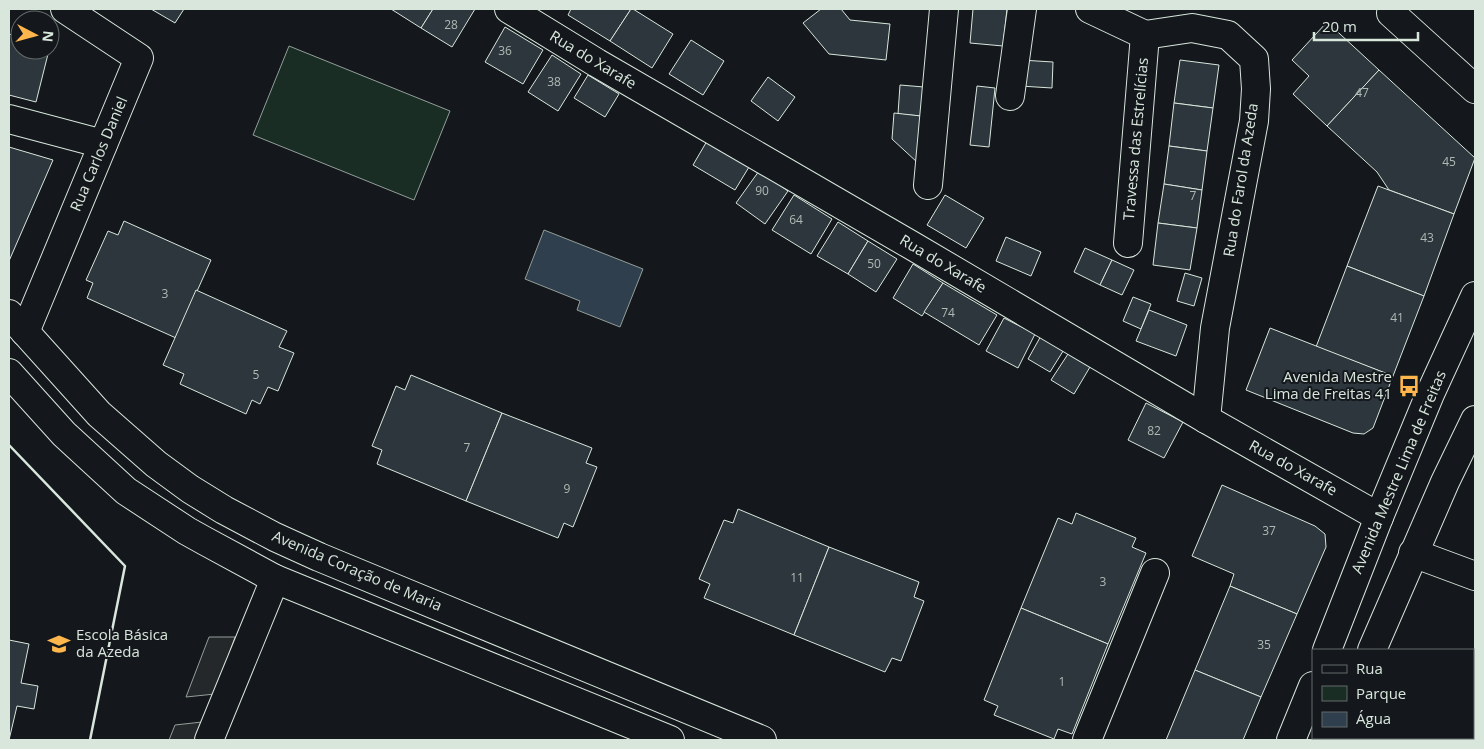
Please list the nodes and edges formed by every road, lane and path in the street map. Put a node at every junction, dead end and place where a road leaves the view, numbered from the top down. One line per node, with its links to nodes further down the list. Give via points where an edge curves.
1 (64, 9): 11 (street, Rua Carlos Daniel, via 139,58)
2 (509, 9): 17 (street, Rua do Xarafe)
3 (944, 9): 12 (street)
4 (1022, 9): 9 (street)
5 (1090, 9): 7 (street)
6 (1391, 13): 8 (street)
7 (1145, 35): 13 (street, Travessa das Estrelícias); 17 (street, Rua do Farol da Azeda, via 1192,28 1228,36 1254,59 1254,121 1215,328)
8 (1475, 90)
9 (1010, 96)
10 (9, 119): 11 (street)
11 (103, 144): 15 (street, Rua Carlos Daniel)
12 (928, 185)
13 (1128, 243)
14 (1475, 296): 19 (street, Avenida Mestre Lima de Freitas)
15 (17, 323): 29 (street, Avenida Coração de Maria, via 99,414 156,464 224,510 319,556)
16 (9, 372): 23 (street, via 64,434 126,490 187,531)
17 (1206, 420): 19 (street, Rua do Xarafe)
18 (1475, 420): 20 (street)
19 (1379, 517): 24 (street, Avenida Mestre Lima de Freitas)
20 (1413, 553): 22 (street); 25 (street)
21 (1155, 573): 30 (street)
22 (1475, 576)
23 (275, 579): 27 (street); 28 (street)
24 (1327, 649)
25 (1372, 649)
26 (1312, 688): 31 (street)
27 (209, 740)
28 (670, 740)
29 (762, 740)
30 (1086, 740)
31 (1291, 740)

